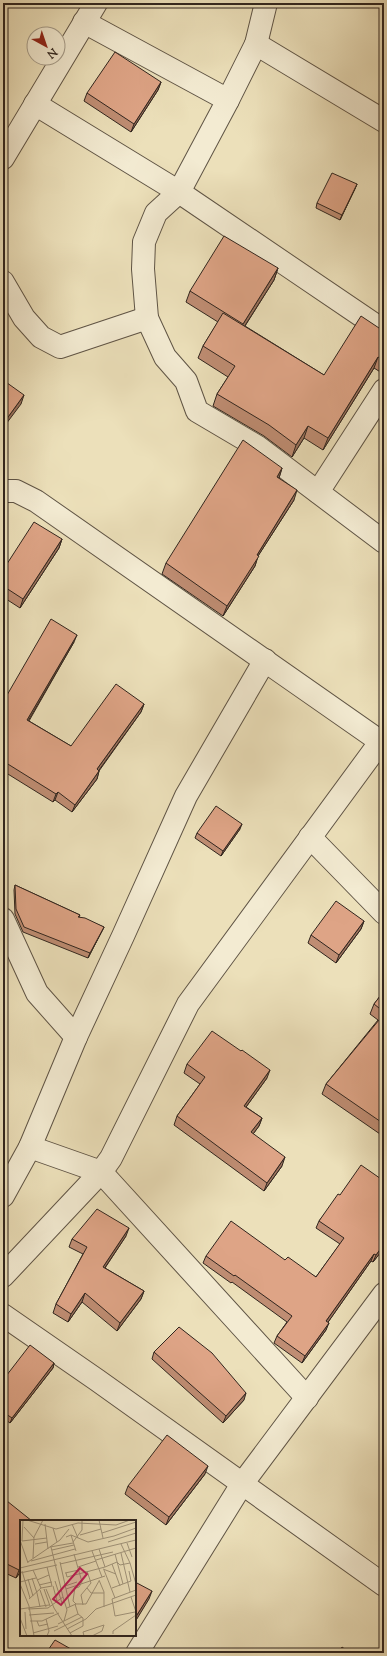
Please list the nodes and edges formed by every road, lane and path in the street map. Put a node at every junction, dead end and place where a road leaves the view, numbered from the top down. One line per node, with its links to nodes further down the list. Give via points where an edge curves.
1 (96, 3): 3 (street)
2 (263, 4): 4 (street)
3 (84, 22): 5 (street); 6 (street)
4 (256, 44): 5 (street); 7 (street)
5 (228, 100): 9 (street)
6 (35, 104): 8 (street); 9 (street)
7 (384, 121)
8 (3, 158)
9 (179, 192): 11 (street, via 156,213 144,242 143,269); 12 (street)
10 (3, 282): 11 (street, via 32,328 41,337 60,347)
11 (147, 318): 15 (street, via 165,357 186,381 197,411 258,447)
12 (384, 331)
13 (384, 390): 15 (street)
14 (3, 491): 17 (street, via 16,491 36,501)
15 (318, 492): 16 (street)
16 (384, 542)
17 (265, 660): 18 (street); 22 (street, via 186,796)
18 (382, 742): 19 (street)
19 (310, 837): 20 (street); 24 (street, via 188,1004 112,1158)
20 (384, 913)
21 (6, 934): 22 (street, via 37,993)
22 (76, 1037): 23 (street)
23 (30, 1147): 24 (street); 25 (street)
24 (101, 1172): 26 (street); 29 (street)
25 (3, 1196)
26 (3, 1276)
27 (384, 1294): 29 (street)
28 (3, 1315): 30 (street)
29 (307, 1398): 30 (street)
30 (242, 1484): 31 (street); 32 (street)
31 (381, 1577)
32 (136, 1653)

